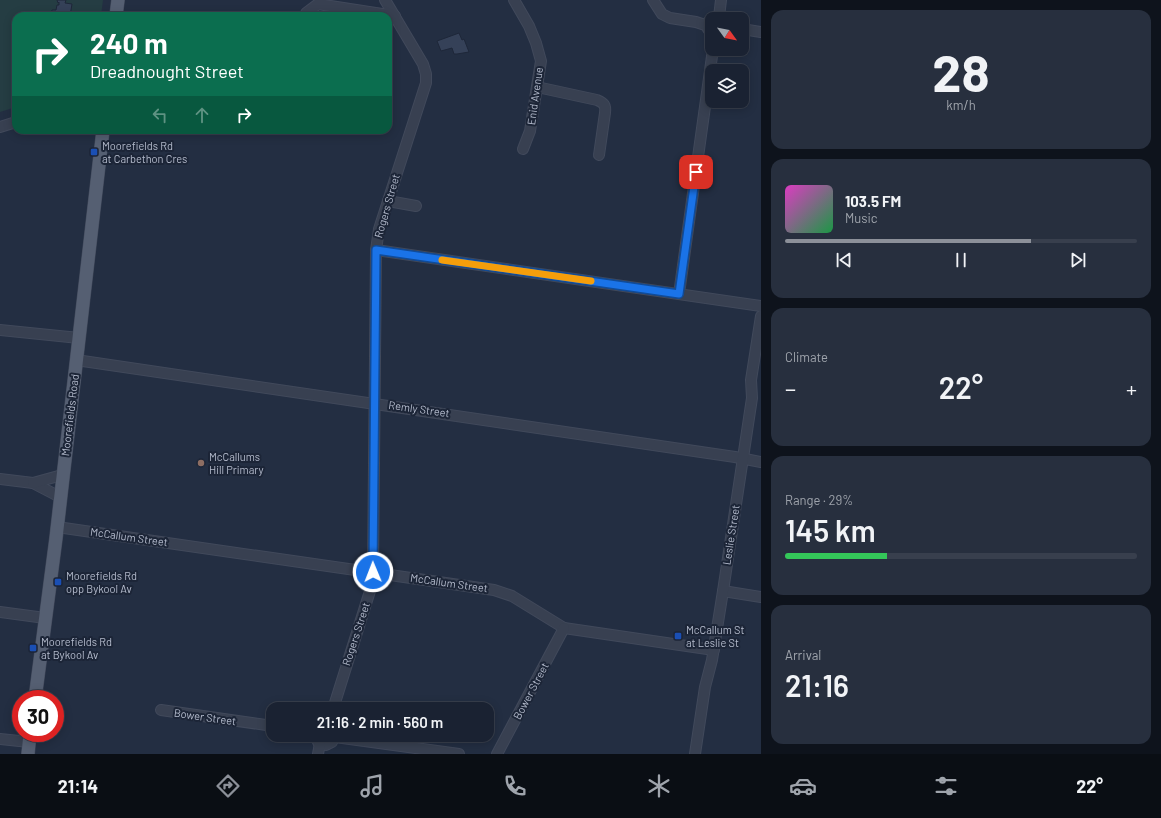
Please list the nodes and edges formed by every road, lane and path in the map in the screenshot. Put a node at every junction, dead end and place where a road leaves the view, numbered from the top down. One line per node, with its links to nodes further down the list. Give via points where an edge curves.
1 (118, 0): 6 (main road)
2 (385, 0): 9 (street, Rogers Street)
3 (514, 0): 17 (street, Enid Avenue, via 536,43 540,61)
4 (653, 0): 13 (street, via 662,14 670,18 696,22)
5 (721, 0): 11 (street)
6 (116, 12)
7 (307, 12): 8 (street, via 318,4)
8 (369, 12)
9 (392, 12)
10 (392, 12): 12 (street, Rogers Street)
11 (721, 12)
12 (394, 16): 23 (street, Rogers Street, via 423,64 426,83)
13 (705, 27)
14 (749, 30): 15 (street)
15 (761, 32)
16 (712, 56): 26 (street)
17 (537, 87): 21 (street, Enid Avenue, via 530,131); 22 (street, via 597,100 606,106)
18 (12, 123): 19 (street)
19 (0, 127)
20 (103, 134): 30 (main road, Moorefields Road)
21 (523, 149)
22 (599, 156)
23 (388, 202): 24 (street); 25 (street, Rogers Street, via 379,229)
24 (416, 206)
25 (376, 250): 26 (street); 32 (street, Rogers Street)
26 (679, 294): 27 (street)
27 (761, 306)
28 (761, 316): 33 (street, Leslie Street)
29 (0, 330): 30 (street)
30 (79, 338): 31 (main road, Moorefields Road)
31 (76, 360): 32 (street, Remly Street); 35 (main road, Moorefields Road)
32 (374, 403): 33 (street, Remly Street); 40 (street, Rogers Street)
33 (743, 459): 34 (street, Remly Street); 41 (street, Leslie Street)
34 (761, 462)
35 (62, 475): 37 (street); 38 (main road, Moorefields Road)
36 (0, 479): 37 (street)
37 (33, 483): 38 (street)
38 (60, 497): 39 (main road, Moorefields Road)
39 (57, 527): 40 (street, McCallum Street); 44 (main road, Moorefields Road)
40 (373, 572): 45 (street, McCallum Street, via 499,591 512,596); 48 (street, Rogers Street, via 370,591)
41 (723, 592): 42 (street); 46 (street, Leslie Street)
42 (761, 597)
43 (0, 612): 44 (street)
44 (45, 618): 47 (main road, Moorefields Road)
45 (564, 628): 46 (street, McCallum Street); 59 (street, Bower Street)
46 (714, 650): 60 (street, Leslie Street, via 705,687)
47 (36, 690)
48 (335, 702)
49 (161, 710): 50 (street, Bower Street)
50 (266, 725)
51 (0, 739): 56 (street)
52 (318, 742): 57 (street)
53 (321, 742): 54 (street)
54 (332, 742)
55 (376, 742): 58 (street)
56 (29, 743)
57 (318, 754)
58 (459, 754)
59 (497, 754)
60 (695, 754)

